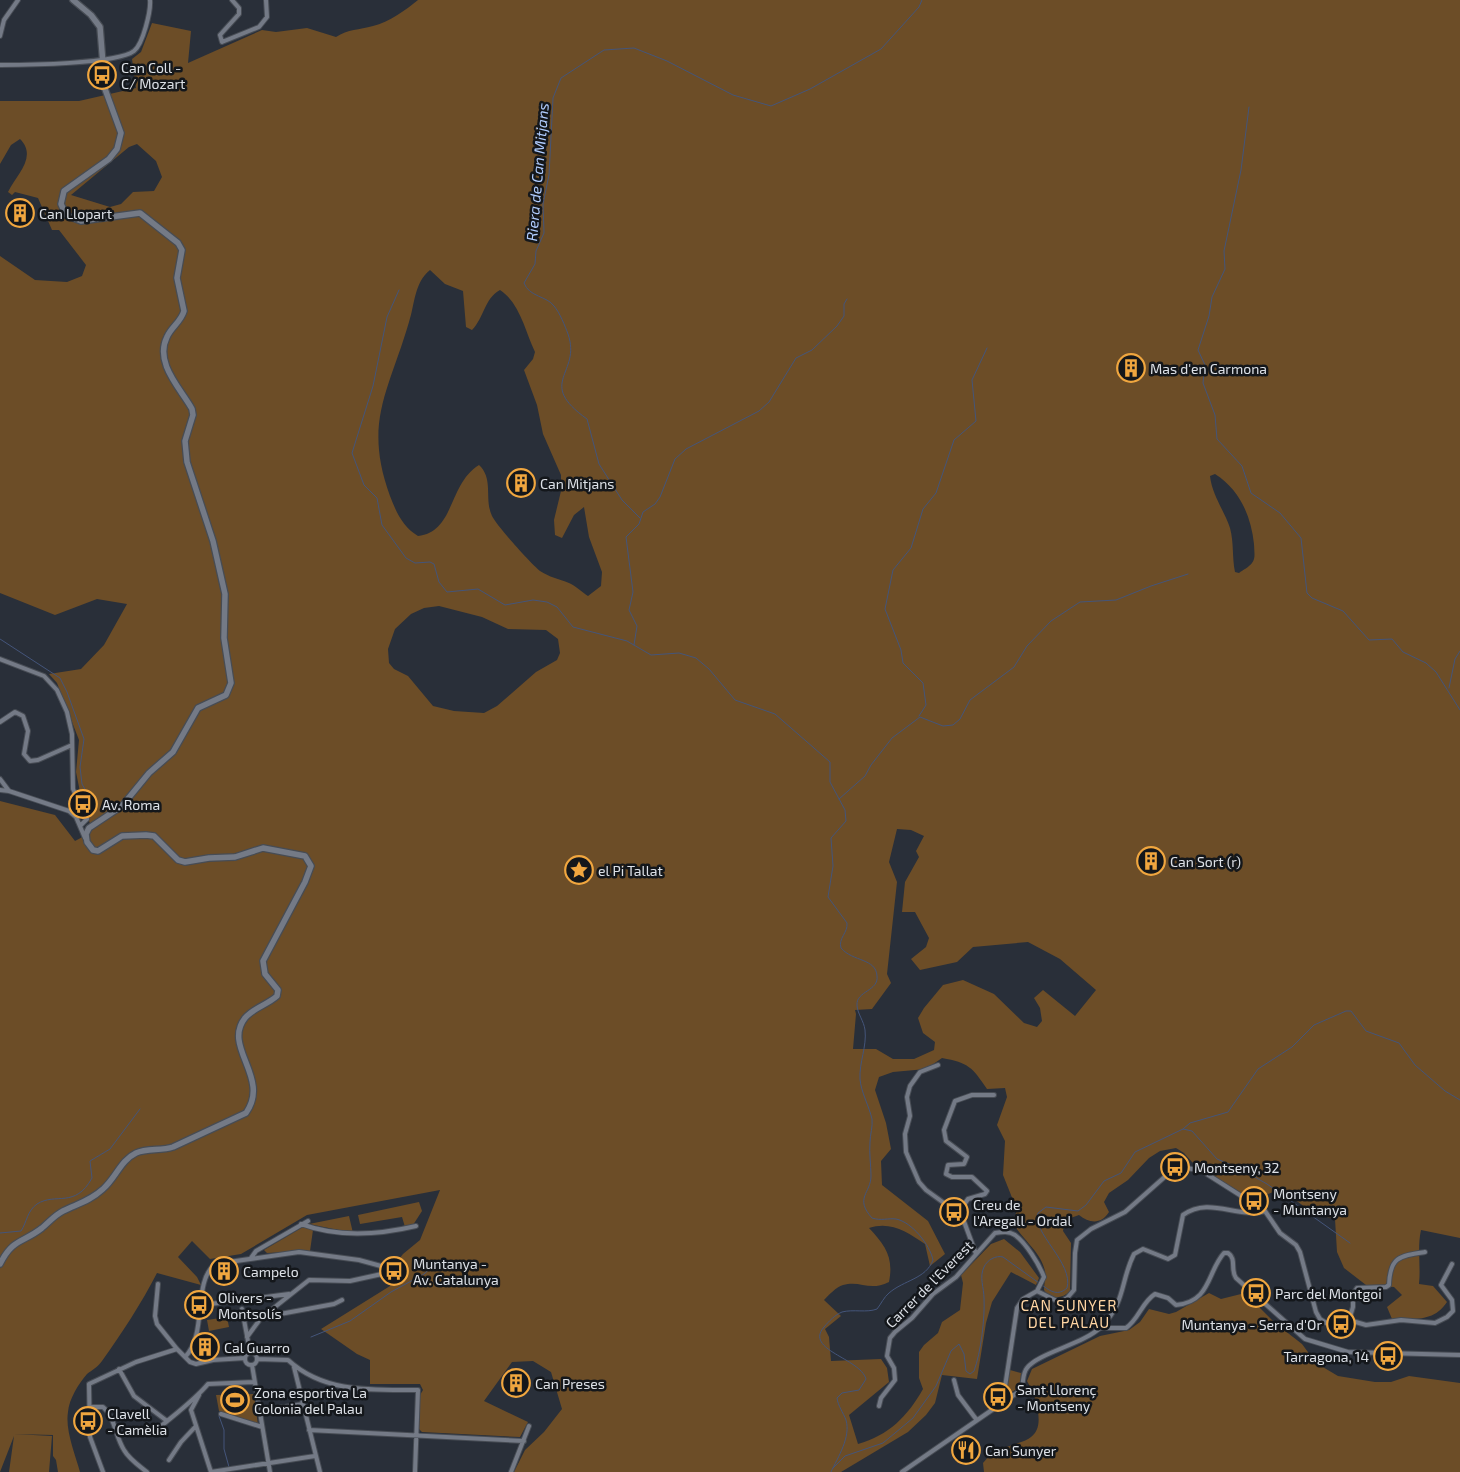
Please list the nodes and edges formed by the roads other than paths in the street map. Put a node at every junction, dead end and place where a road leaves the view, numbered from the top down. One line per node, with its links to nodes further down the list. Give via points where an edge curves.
1 (18, 0): 6 (street, via 4,20)
2 (73, 0): 7 (street, via 100,27)
3 (150, 0): 7 (street, via 135,50)
4 (232, 0): 5 (street, via 239,8 239,14 220,35 222,42 259,27 267,17)
5 (266, 0)
6 (0, 36)
7 (103, 60): 8 (street); 15 (street, via 105,89 119,125 120,142 109,159 64,191 62,204 66,215 81,221 140,213 182,247 177,278 184,311 166,338 165,357 171,376 192,409 185,441 186,455 226,594 224,638 231,679 226,695 195,712 167,760 149,773 119,808 97,822)
8 (0, 65)
9 (0, 659): 11 (street, via 44,676 57,690 67,712)
10 (0, 722): 11 (street, via 16,712 23,716 28,731 24,754 30,761)
11 (72, 745): 15 (street, via 71,782)
12 (0, 779): 14 (street)
13 (0, 790): 14 (street)
14 (9, 791): 15 (street, via 68,810)
15 (84, 824): 26 (street, via 87,842 98,851 122,836 146,835 154,836 178,860 185,862 235,857 263,848 305,856 310,866 305,882 263,961 265,974 278,990 277,996 251,1012 241,1024 239,1038 255,1089 253,1104 246,1113 163,1151 138,1152 130,1156 104,1189 87,1202 63,1211 42,1229 17,1242 7,1250)
16 (938, 1065): 19 (street, via 920,1072 910,1086 906,1152 919,1182)
17 (994, 1095): 19 (street, via 972,1095 958,1098 952,1104 944,1130 946,1140 967,1156 964,1164 948,1165 946,1174 972,1177 987,1191 968,1199)
18 (1265, 1211): 29 (street, via 1202,1171 1178,1168 1163,1177 1125,1212 1077,1240 1074,1290 1067,1298 1054,1300); 35 (street, via 1280,1233 1300,1252 1318,1317 1328,1324); 36 (street, via 1251,1213 1211,1206 1183,1215 1175,1255 1168,1259 1143,1249 1134,1254 1120,1299)
19 (958, 1212): 24 (street)
20 (308, 1221): 21 (street)
21 (301, 1224): 22 (street, via 347,1235 374,1234); 25 (street, via 256,1251)
22 (416, 1226)
23 (1425, 1252): 35 (street, via 1407,1254 1396,1260 1386,1287 1357,1288 1352,1294)
24 (976, 1254): 29 (street, Carrer de l'Everest, via 995,1233 1016,1235 1044,1277); 52 (street, Carrer de l'Everest, via 890,1338 886,1356 894,1368 895,1380)
25 (251, 1258): 30 (street, via 299,1252 390,1267 391,1272 350,1281 309,1280); 32 (street, via 218,1262 211,1267)
26 (0, 1264)
27 (1452, 1264): 35 (street, via 1442,1285 1452,1300 1454,1311 1443,1320 1435,1323 1401,1320 1366,1325)
28 (158, 1284): 38 (street, via 157,1324)
29 (1037, 1292): 50 (street, via 1023,1299 1017,1308)
30 (289, 1294): 32 (street); 34 (street)
31 (342, 1300): 34 (street)
32 (202, 1305): 41 (street, via 193,1342)
33 (242, 1309): 37 (street)
34 (261, 1318): 37 (street)
35 (1349, 1320)
36 (1100, 1328): 40 (street, via 1126,1328 1155,1294 1176,1305 1188,1303 1208,1285 1220,1257 1228,1252 1232,1255 1236,1278 1304,1339 1348,1352); 50 (street, via 1032,1363 1024,1373 1023,1386)
37 (247, 1336): 39 (street)
38 (177, 1349): 41 (street); 46 (street)
39 (250, 1352): 42 (street); 43 (street)
40 (1460, 1356)
41 (185, 1357): 42 (street, via 196,1364)
42 (245, 1358): 44 (street)
43 (257, 1359): 44 (street); 45 (street, via 288,1360)
44 (252, 1365): 48 (street)
45 (294, 1367): 51 (street); 63 (street, via 340,1387 418,1390)
46 (119, 1369): 53 (street, via 89,1384); 57 (street, via 134,1396)
47 (954, 1380): 56 (street, via 958,1395)
48 (254, 1382): 49 (street, via 208,1384); 54 (street)
49 (199, 1395): 57 (street); 58 (street, via 191,1410)
50 (1004, 1398): 56 (street)
51 (303, 1404): 54 (street); 61 (street)
52 (879, 1406)
53 (90, 1407): 68 (street, via 90,1437); 69 (street, via 103,1406 108,1411 123,1448)
54 (260, 1411): 60 (street)
55 (221, 1414): 60 (street)
56 (976, 1419): 75 (street)
57 (167, 1421): 62 (street, via 153,1433)
58 (196, 1426): 66 (street); 70 (street)
59 (530, 1426): 64 (street)
60 (262, 1427): 67 (street)
61 (309, 1430): 63 (street); 65 (street)
62 (150, 1431)
63 (417, 1434): 64 (street); 73 (street)
64 (524, 1441): 74 (street)
65 (315, 1456): 67 (street); 72 (street)
66 (169, 1460)
67 (269, 1464): 70 (street); 71 (street)
68 (103, 1472)
69 (146, 1472)
70 (211, 1472)
71 (270, 1472)
72 (320, 1472)
73 (415, 1472)
74 (510, 1472)
75 (902, 1472)

